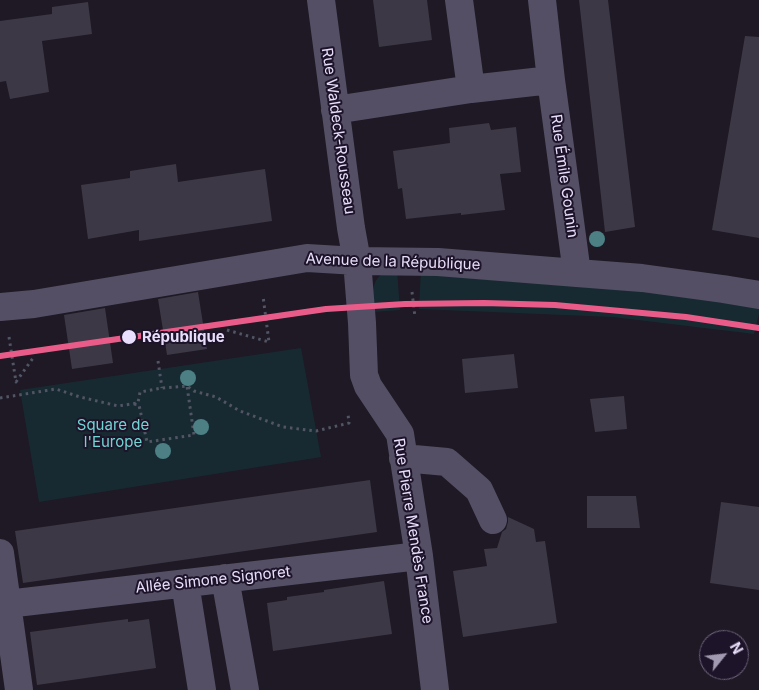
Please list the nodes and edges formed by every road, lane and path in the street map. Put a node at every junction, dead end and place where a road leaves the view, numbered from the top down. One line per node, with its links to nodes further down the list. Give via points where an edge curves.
1 (321, 0): 6 (street, Rue Waldeck-Rousseau)
2 (459, 0): 5 (street)
3 (542, 0): 4 (street, Rue Émile Gounin)
4 (551, 80): 5 (street); 9 (street, Rue Émile Gounin)
5 (471, 89): 6 (street)
6 (335, 110): 7 (street, Rue Waldeck-Rousseau)
7 (357, 261): 8 (street, Avenue de la République, via 307,258); 9 (street, Avenue de la République, via 438,262); 20 (street, Rue Pierre Mendès France, via 364,375 400,434)
8 (256, 266): 11 (street, Avenue de la République); 12 (path, via 262,283 269,342)
9 (577, 272): 10 (street, Avenue de la République)
10 (759, 295)
11 (3, 307): 13 (path, via 16,382)
12 (227, 330)
13 (33, 358)
14 (158, 361): 16 (path)
15 (187, 386): 16 (path); 18 (path, via 194,435 147,442 140,405); 19 (path, via 283,427)
16 (162, 388): 18 (path, via 140,392 138,403)
17 (0, 398): 18 (path, via 56,389 118,406)
18 (132, 404)
19 (316, 432)
20 (403, 458): 21 (street, via 448,462 479,490); 23 (street, Rue Pierre Mendès France)
21 (493, 520)
22 (0, 553): 26 (street)
23 (419, 556): 24 (street, Allée Simone Signoret); 30 (street, Rue Pierre Mendès France)
24 (225, 578): 25 (street, Allée Simone Signoret); 29 (street)
25 (185, 583): 26 (street, Allée Simone Signoret); 28 (street)
26 (7, 604): 27 (street)
27 (19, 690)
28 (202, 690)
29 (245, 690)
30 (434, 690)

